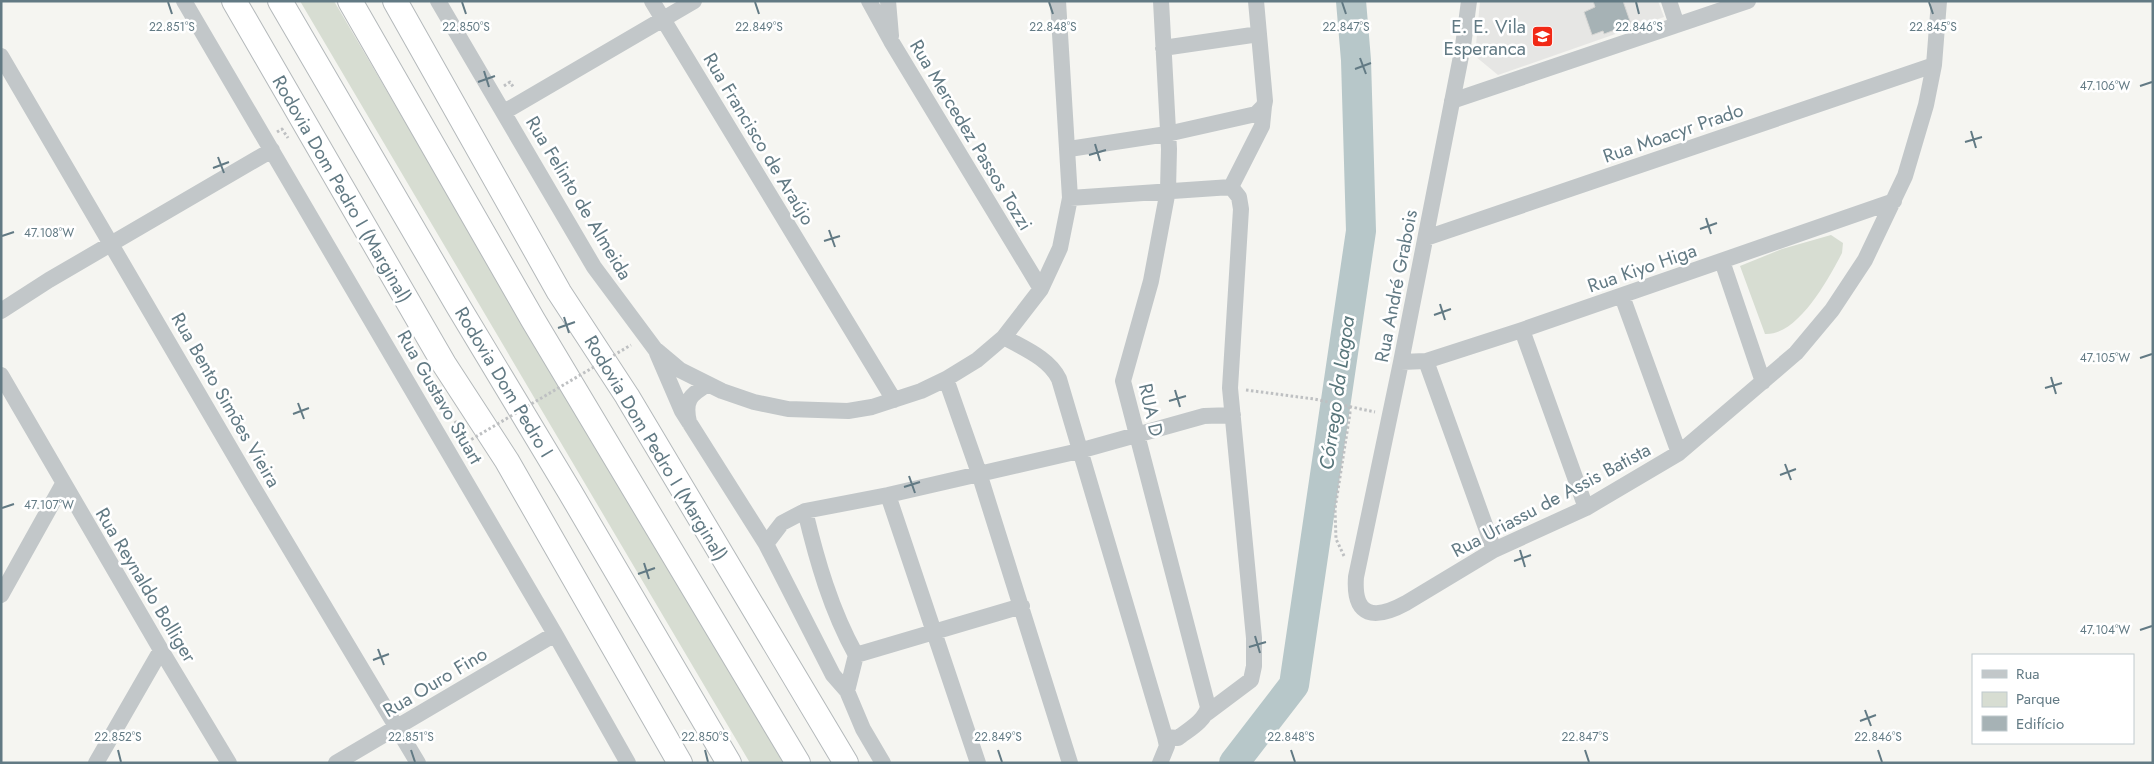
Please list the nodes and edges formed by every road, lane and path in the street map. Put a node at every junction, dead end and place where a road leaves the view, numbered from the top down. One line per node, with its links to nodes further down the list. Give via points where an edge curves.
1 (184, 1): 32 (street, Rua Gustavo Stuart)
2 (234, 1): 86 (highway, Rodovia Dom Pedro I (Marginal), via 444,364 507,461)
3 (280, 1): 87 (highway, Rodovia Dom Pedro I)
4 (350, 1): 88 (highway, via 538,328)
5 (395, 1): 89 (highway, Rodovia Dom Pedro I (Marginal), via 559,292 627,396)
6 (438, 1): 27 (street, Rua Felinto de Almeida)
7 (652, 1): 18 (street, Rua Francisco de Araújo)
8 (694, 1): 18 (street)
9 (869, 1): 21 (street, Rua Mercedez Passos Tozzi)
10 (888, 1): 21 (street)
11 (1058, 1): 31 (street, Rua Felinto de Almeida)
12 (1161, 1): 22 (street, RUA D)
13 (1256, 1): 20 (street)
14 (1469, 1): 25 (street, Rua André Grabois)
15 (1670, 1): 19 (street)
16 (1748, 1): 19 (street)
17 (1939, 1): 24 (street, Rua Uriassu de Assis Batista)
18 (663, 20): 27 (street); 54 (street, Rua Francisco de Araújo)
19 (1677, 25): 25 (street)
20 (1259, 34): 22 (street); 26 (street)
21 (891, 41): 40 (street, Rua Mercedez Passos Tozzi)
22 (1163, 48): 29 (street, RUA D)
23 (1, 56): 38 (street, Rua Bento Simões Vieira)
24 (1934, 65): 36 (street, Rua Uriassu de Assis Batista, via 1926,105 1905,176); 37 (street, Rua Moacyr Prado)
25 (1452, 100): 37 (street, Rua André Grabois)
26 (1264, 106): 29 (street, via 1256,114); 33 (street, via 1262,126)
27 (504, 112): 46 (street, Rua Felinto de Almeida, via 594,267)
28 (282, 129): 30 (path)
29 (1167, 134): 31 (street); 34 (street, RUA D)
30 (291, 141)
31 (1069, 149): 35 (street, Rua Felinto de Almeida)
32 (272, 150): 38 (street); 74 (street, Rua Gustavo Stuart)
33 (1231, 186): 34 (street); 53 (street, via 1241,209)
34 (1168, 190): 35 (street); 59 (street, RUA D, via 1151,281 1123,381)
35 (1070, 198): 40 (street, Rua Felinto de Almeida, via 1060,248)
36 (1894, 201): 39 (street, Rua Kiyo Higa); 51 (street, Rua Uriassu de Assis Batista, via 1864,260 1832,310 1796,353)
37 (1426, 238): 48 (street, Rua André Grabois)
38 (112, 243): 42 (street); 79 (street, Rua Bento Simões Vieira, via 250,482)
39 (1722, 261): 41 (street, Rua Kiyo Higa); 51 (street)
40 (1041, 289): 44 (street, Rua Felinto de Almeida)
41 (1622, 296): 43 (street, Rua Kiyo Higa); 62 (street)
42 (1, 311)
43 (1522, 330): 47 (street, Rua Kiyo Higa); 66 (street)
44 (1004, 337): 50 (street, Rua Felinto de Almeida, via 977,360); 61 (street, via 1054,369)
45 (631, 345): 60 (path, bridge)
46 (655, 349): 52 (street, Rua Felinto de Almeida, via 680,370); 58 (street, via 682,412)
47 (1426, 361): 48 (street, Rua Kiyo Higa); 69 (street)
48 (1401, 362): 57 (street, Rua André Grabois)
49 (2, 378): 64 (street, Rua Reynaldo Bolliger)
50 (946, 379): 54 (street, Rua Felinto de Almeida); 63 (street)
51 (1763, 382): 62 (street, Rua Uriassu de Assis Batista)
52 (708, 384): 54 (street, Rua Felinto de Almeida, via 754,402 788,409 848,411); 58 (street, via 692,395 688,403 686,409)
53 (1230, 388): 55 (path); 56 (street)
54 (894, 400)
55 (1347, 405): 57 (path); 70 (path, via 1350,413 1335,509 1336,539)
56 (1232, 415): 59 (street, via 1204,416); 78 (street, via 1254,666 1251,680)
57 (1390, 417): 70 (street, Rua André Grabois)
58 (690, 423): 68 (street)
59 (1136, 434): 61 (street); 78 (street, RUA D)
60 (467, 442)
61 (1079, 451): 63 (street); 80 (street)
62 (1679, 453): 66 (street, Rua Uriassu de Assis Batista)
63 (979, 473): 65 (street); 72 (street)
64 (63, 484): 71 (street); 75 (street, Rua Reynaldo Bolliger)
65 (888, 495): 67 (street); 73 (street)
66 (1586, 508): 69 (street, Rua Uriassu de Assis Batista)
67 (805, 511): 68 (street, via 782,523); 76 (street, via 817,562 844,634)
68 (766, 544): 77 (street, via 833,675)
69 (1494, 550): 70 (street, Rua Uriassu de Assis Batista, via 1394,610 1378,614 1368,612 1359,604 1354,593)
70 (1356, 577)
71 (1, 595)
72 (1022, 606): 73 (street); 92 (street)
73 (935, 632): 76 (street); 91 (street)
74 (555, 634): 79 (street, Rua Ouro Fino); 85 (street, Rua Gustavo Stuart)
75 (161, 650): 81 (street); 82 (street, Rua Reynaldo Bolliger)
76 (856, 655): 77 (street)
77 (846, 691): 90 (street)
78 (1207, 713): 80 (street, via 1178,738)
79 (398, 727): 83 (street, Rua Ouro Fino); 84 (street, Rua Bento Simões Vieira)
80 (1165, 737): 93 (street, via 1167,746)
81 (96, 763)
82 (229, 763)
83 (336, 763)
84 (418, 763)
85 (628, 763)
86 (680, 763)
87 (729, 763)
88 (798, 763)
89 (846, 763)
90 (883, 763)
91 (978, 763)
92 (1070, 763)
93 (1160, 763)

